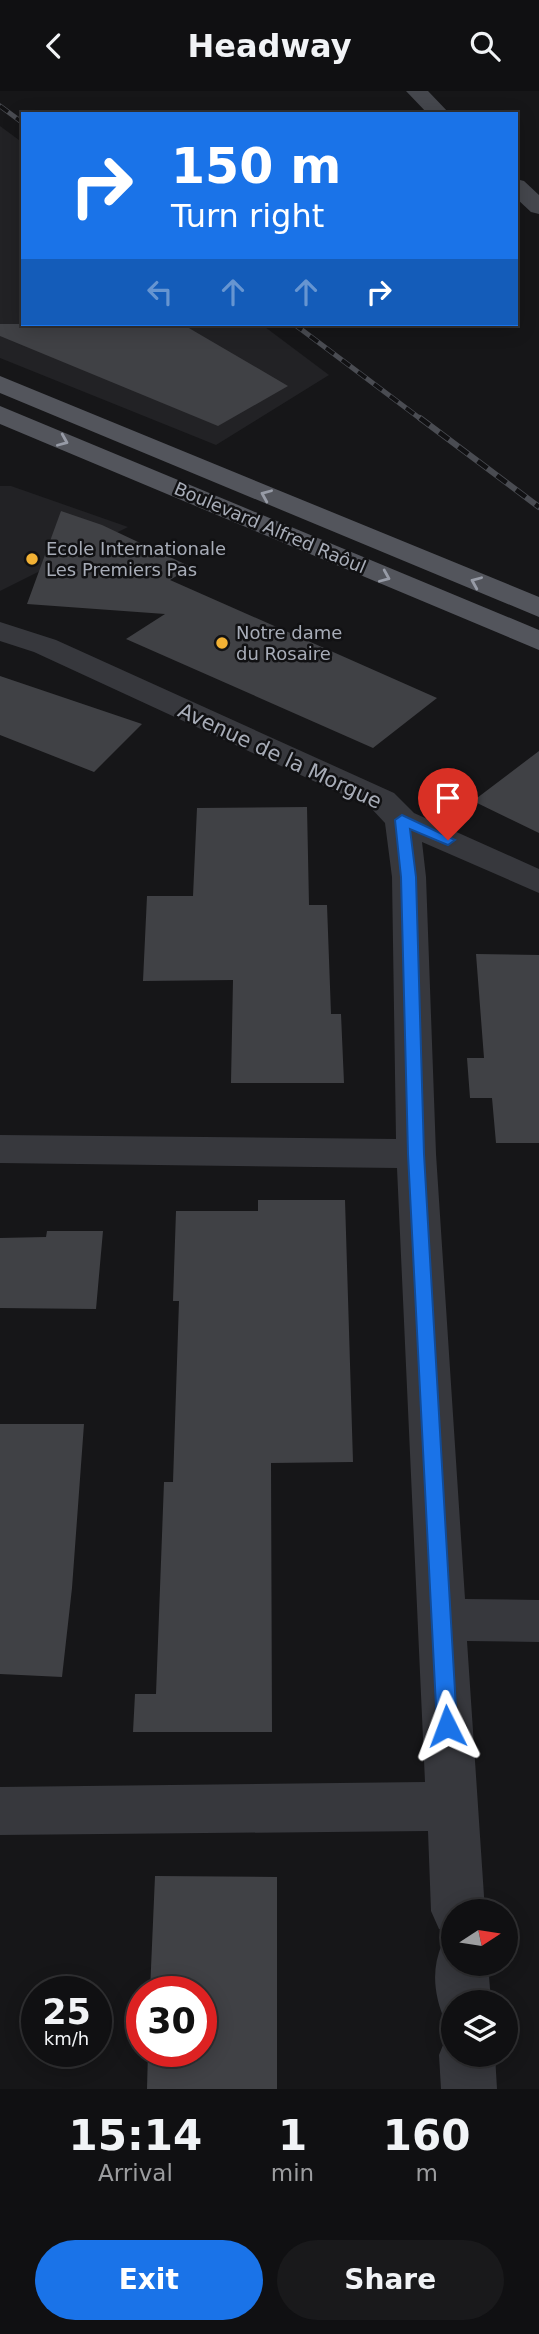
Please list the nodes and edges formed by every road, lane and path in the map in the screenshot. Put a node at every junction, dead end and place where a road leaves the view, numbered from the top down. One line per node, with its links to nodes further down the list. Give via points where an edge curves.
1 (416, 91): 2 (main road)
2 (438, 112)
3 (518, 188): 4 (main road)
4 (539, 207)
5 (0, 384): 7 (main road, one-way to 5)
6 (0, 414): 9 (main road, Boulevard Alfred Raôul, one-way to 9)
7 (539, 608)
8 (0, 631): 10 (street, Avenue de la Morgue, via 45,646 382,800)
9 (539, 641)
10 (402, 820): 11 (street); 13 (street, Avenue de la Morgue, via 409,877)
11 (539, 882)
12 (0, 1149): 13 (street)
13 (416, 1154): 14 (street, Avenue de la Morgue)
14 (441, 1620): 15 (street); 16 (street, Avenue de la Morgue)
15 (539, 1621)
16 (452, 1806): 17 (street); 18 (street, Avenue de la Morgue)
17 (0, 1811)
18 (457, 1899)
19 (468, 2067): 20 (street)
20 (469, 2089)

